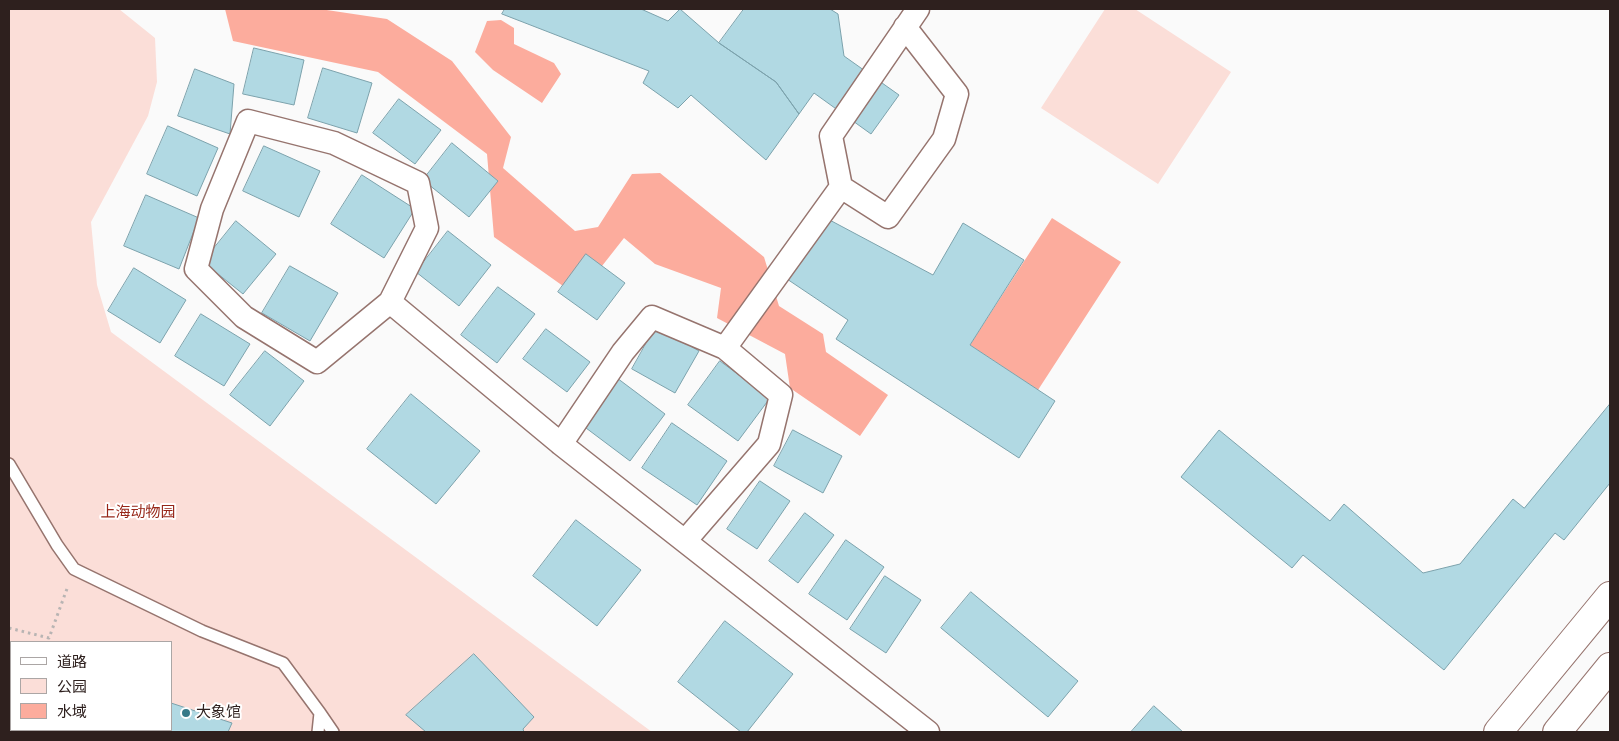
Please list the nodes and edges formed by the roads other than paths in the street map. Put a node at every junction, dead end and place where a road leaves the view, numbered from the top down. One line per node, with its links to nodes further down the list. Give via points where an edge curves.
1 (918, 9): 2 (street)
2 (905, 27): 3 (street, via 831,136); 3 (street, via 957,94 944,139 888,217)
3 (841, 187): 5 (street)
4 (390, 302): 4 (street, via 427,228 418,183 334,143 248,122 212,209 196,269 244,318 317,362); 6 (street)
5 (725, 348): 6 (street, via 652,317 623,352); 8 (street, via 781,395 769,444)
6 (561, 444): 8 (street)
7 (9, 464): 11 (lane, via 56,545 74,569 202,631 283,664)
8 (685, 541): 14 (street)
9 (1610, 596): 15 (main road)
10 (1610, 667): 16 (main road)
11 (320, 713): 12 (lane); 13 (lane)
12 (318, 732)
13 (332, 732)
14 (928, 732)
15 (1498, 732)
16 (1557, 732)

